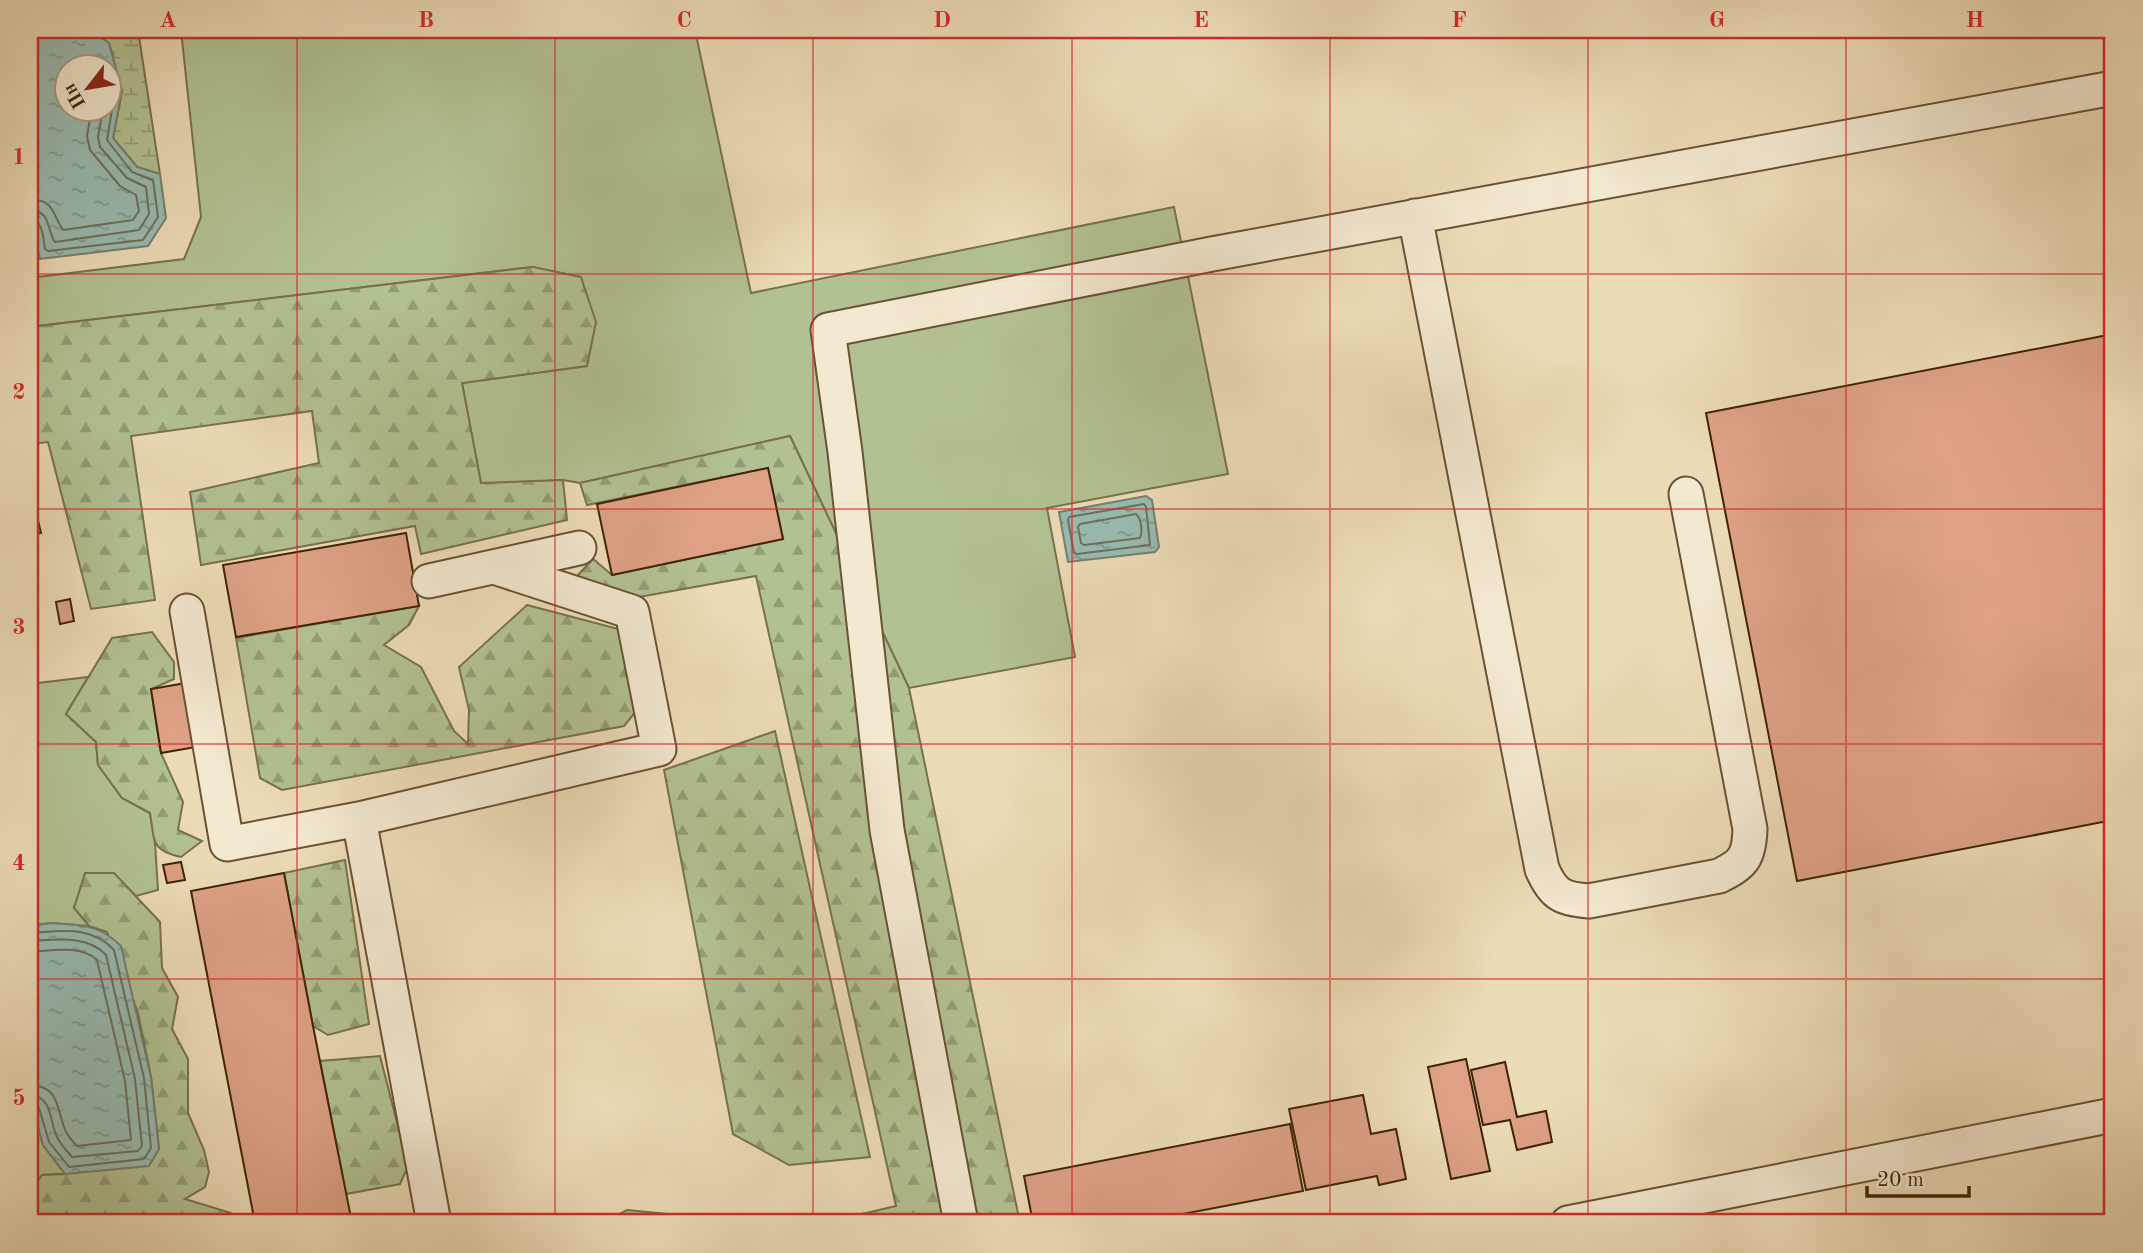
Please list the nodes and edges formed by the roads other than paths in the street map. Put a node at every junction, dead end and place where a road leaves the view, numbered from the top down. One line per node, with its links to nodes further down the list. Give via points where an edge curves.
1 (2113, 88): 2 (street)
2 (1415, 216): 3 (street, via 1542,869 1551,888 1568,900 1589,901 1718,876 1737,867 1749,850 1750,829); 11 (street, via 828,330 887,830)
3 (1686, 494)
4 (579, 548): 5 (street)
5 (494, 567): 6 (street); 8 (street, via 632,612 659,749)
6 (429, 581)
7 (187, 611): 8 (street, via 226,844)
8 (359, 819): 10 (street)
9 (2113, 1115): 12 (street)
10 (434, 1223)
11 (961, 1223)
12 (1568, 1223)

